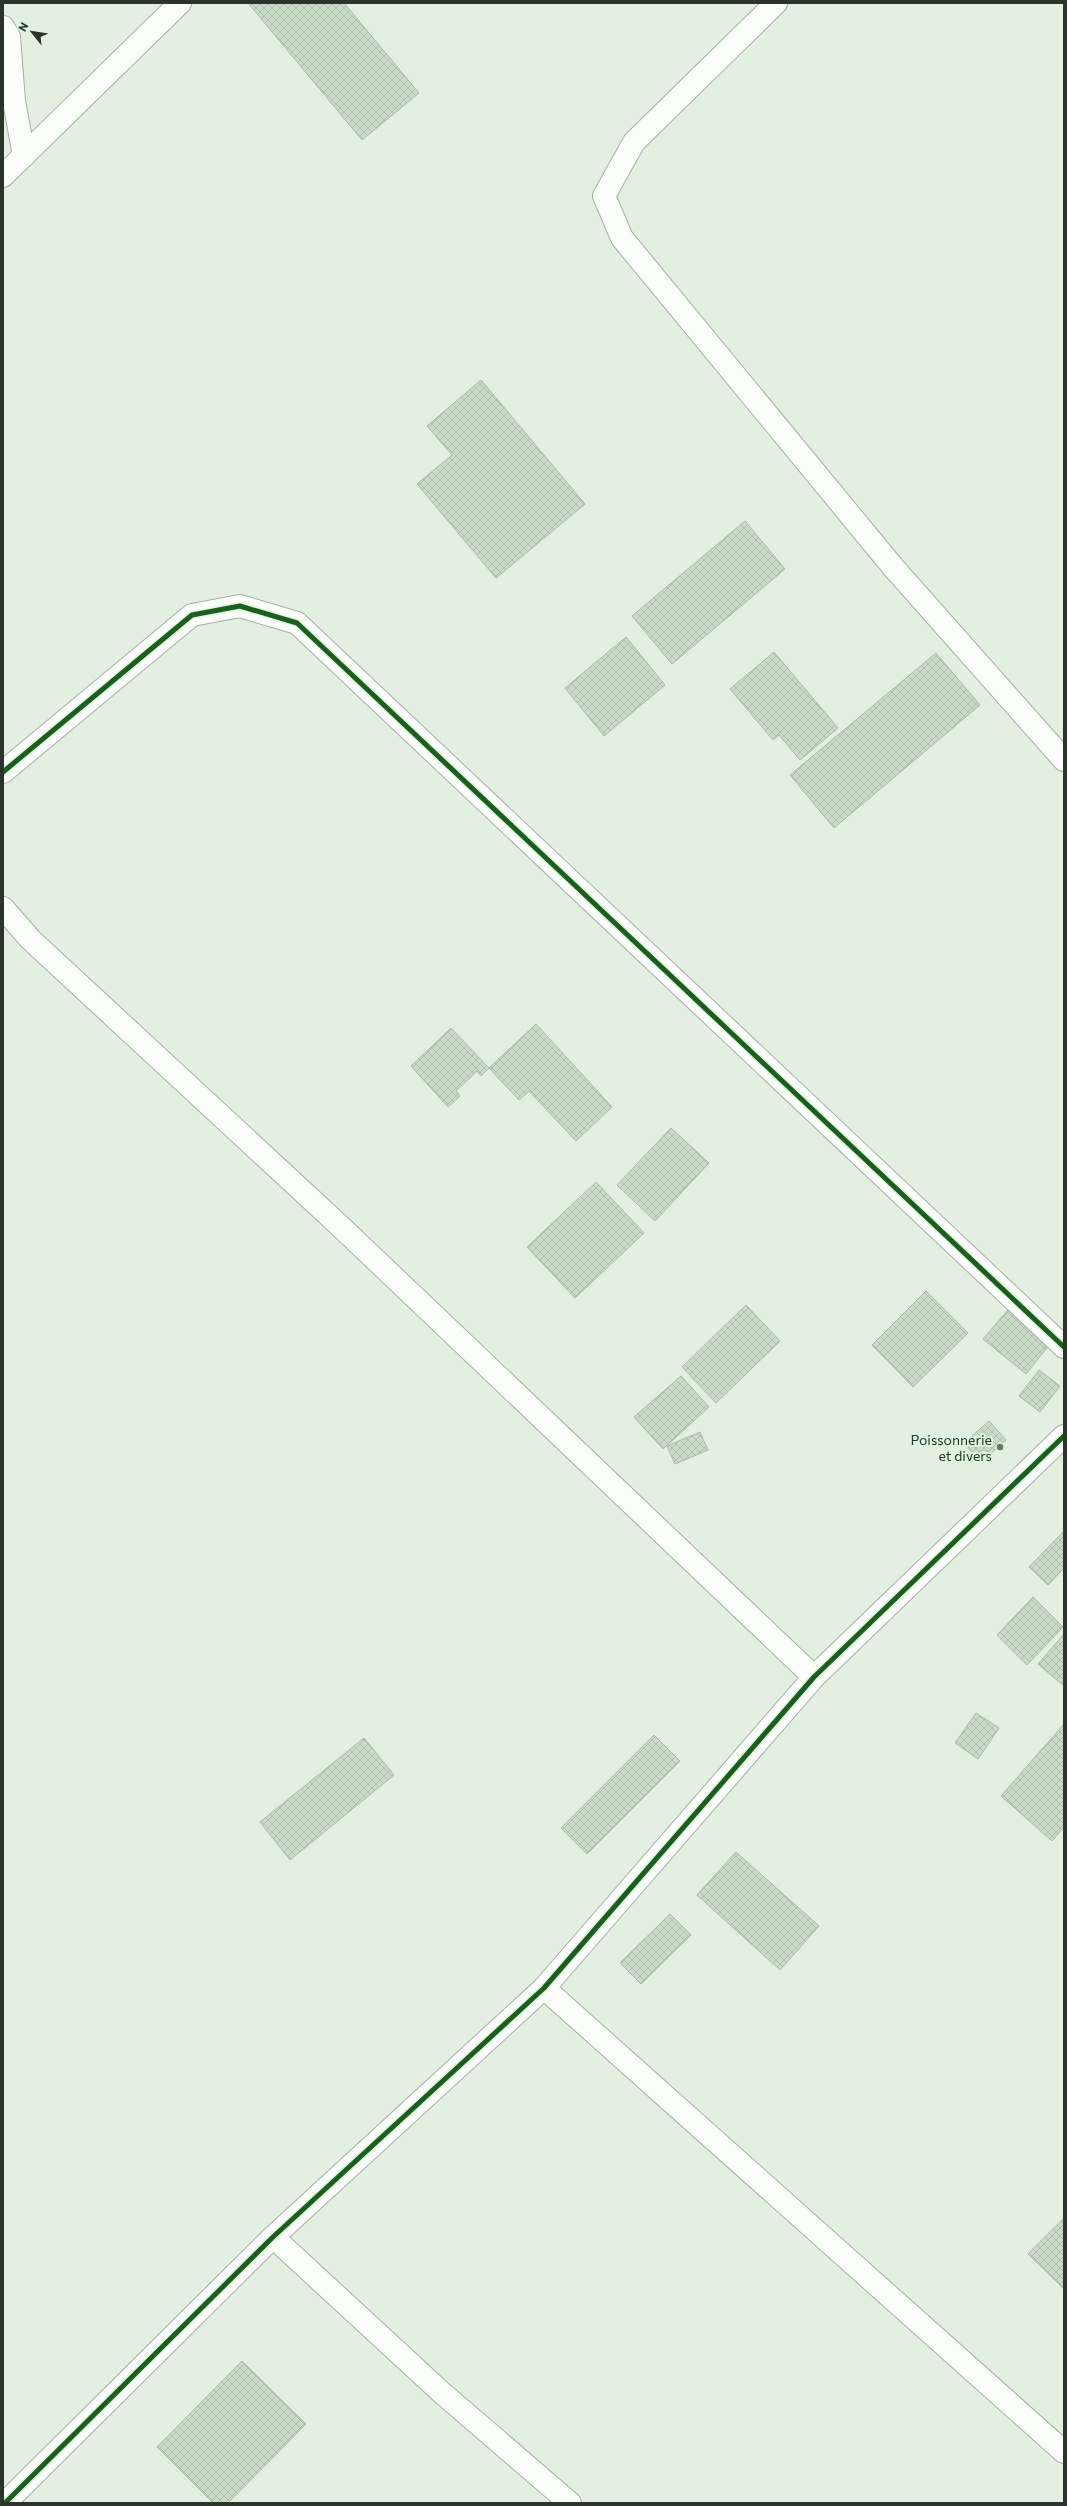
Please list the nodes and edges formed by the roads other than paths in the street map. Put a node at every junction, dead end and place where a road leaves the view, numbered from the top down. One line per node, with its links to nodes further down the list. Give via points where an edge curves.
1 (180, 3): 4 (street)
2 (776, 3): 6 (street, via 634,142 604,196 622,238 893,567)
3 (3, 27): 4 (street, via 9,37 14,101)
4 (24, 156): 5 (street)
5 (3, 176)
6 (1064, 760)
7 (3, 772): 9 (street, via 192,615 240,606 297,624)
8 (3, 908): 11 (street, via 30,939 340,1226)
9 (1064, 1347)
10 (1064, 1436): 11 (street)
11 (814, 1677): 12 (street)
12 (544, 1988): 13 (street); 14 (street)
13 (273, 2237): 15 (street); 16 (street, via 441,2392)
14 (1064, 2452)
15 (5, 2503)
16 (570, 2503)

